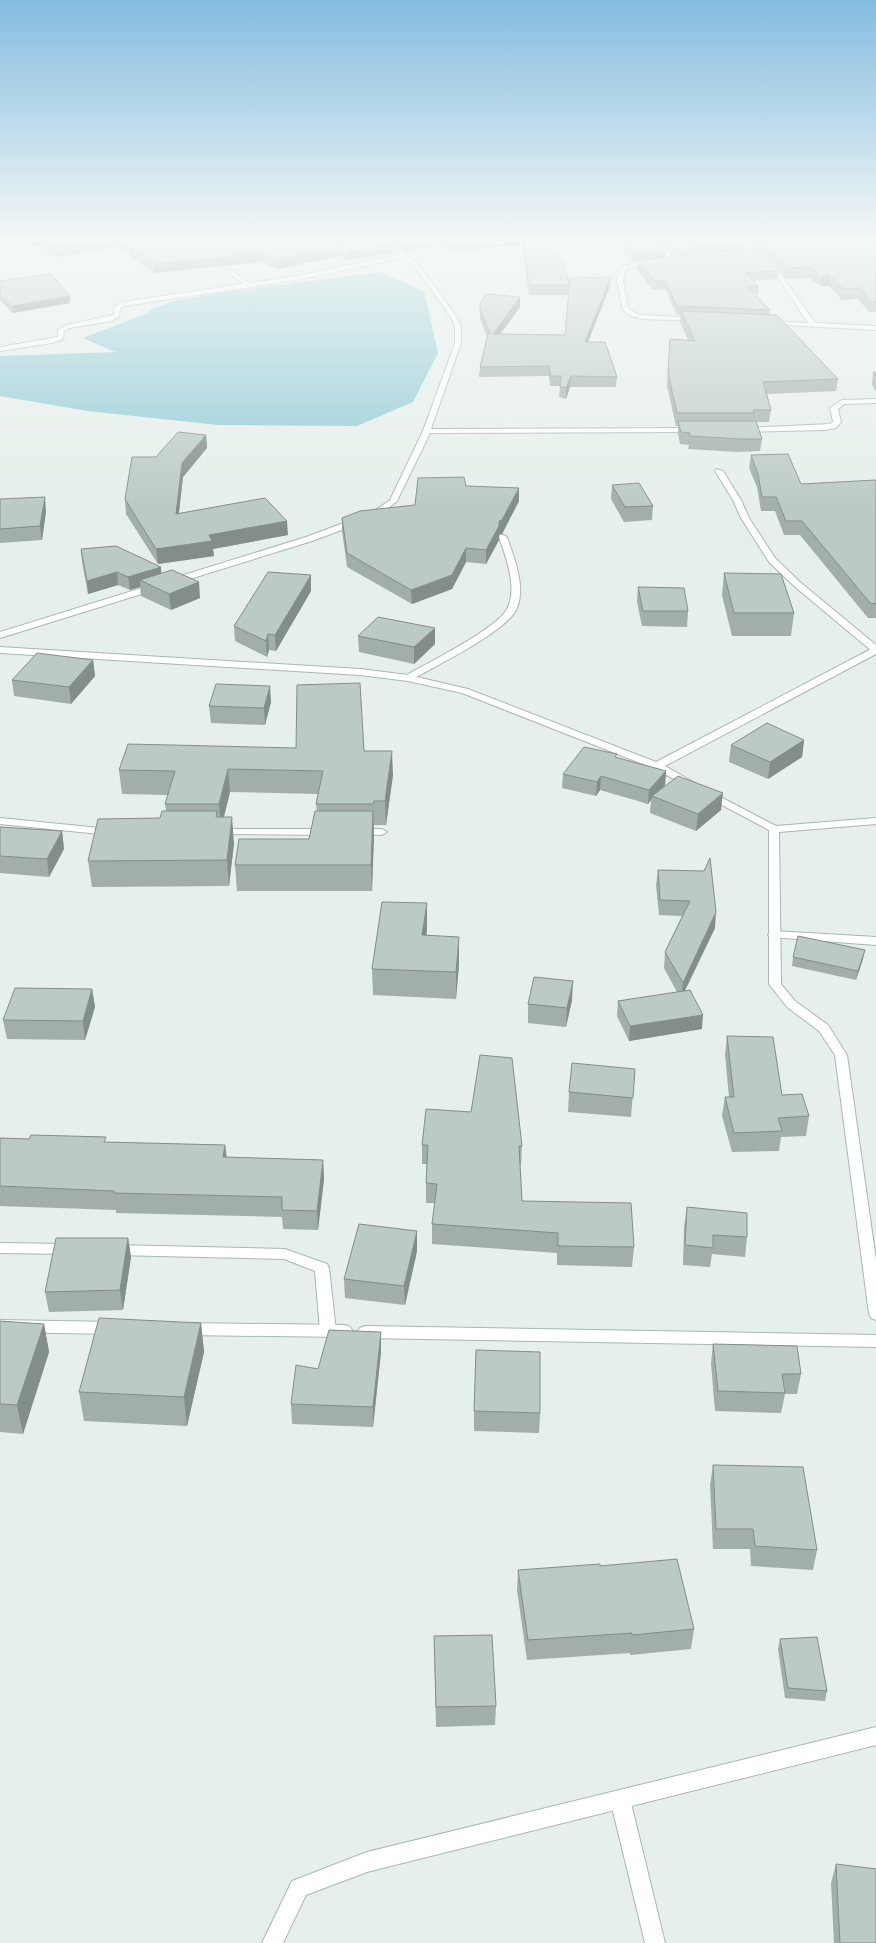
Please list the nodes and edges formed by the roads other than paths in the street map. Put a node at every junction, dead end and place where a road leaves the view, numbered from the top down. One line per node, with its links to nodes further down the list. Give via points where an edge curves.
1 (65, 328): 3 (street, via 61,330 61,338 52,341)
2 (458, 328): 7 (street, via 458,342)
3 (0, 349)
4 (876, 401): 6 (street, via 842,402 834,408 837,422 824,428)
5 (702, 430): 7 (street)
6 (733, 430)
7 (427, 431): 10 (street, via 393,501 376,514 309,539)
8 (719, 471): 12 (street, via 772,560)
9 (503, 537): 13 (street, via 516,584 513,608 508,616)
10 (0, 635)
11 (0, 650): 13 (street, via 360,672)
12 (876, 650): 14 (street)
13 (408, 678): 14 (street, via 465,691)
14 (656, 766): 17 (street)
15 (0, 821): 18 (street, via 98,832)
16 (876, 821): 17 (street)
17 (774, 829): 23 (street)
18 (122, 832)
19 (208, 832): 20 (street)
20 (334, 832)
21 (350, 832): 22 (street)
22 (382, 832)
23 (774, 934): 24 (street); 28 (street, via 775,984 791,1004 824,1028 842,1055)
24 (876, 941)
25 (0, 1248): 26 (street)
26 (79, 1249)
27 (103, 1250): 32 (street, via 285,1254 322,1268)
28 (876, 1314)
29 (0, 1326): 30 (street)
30 (125, 1328)
31 (172, 1329): 32 (street)
32 (328, 1331): 33 (street)
33 (876, 1341)
34 (876, 1736): 35 (street)
35 (620, 1799): 36 (street, via 367,1862 299,1888); 37 (street)
36 (272, 1943)
37 (655, 1943)

